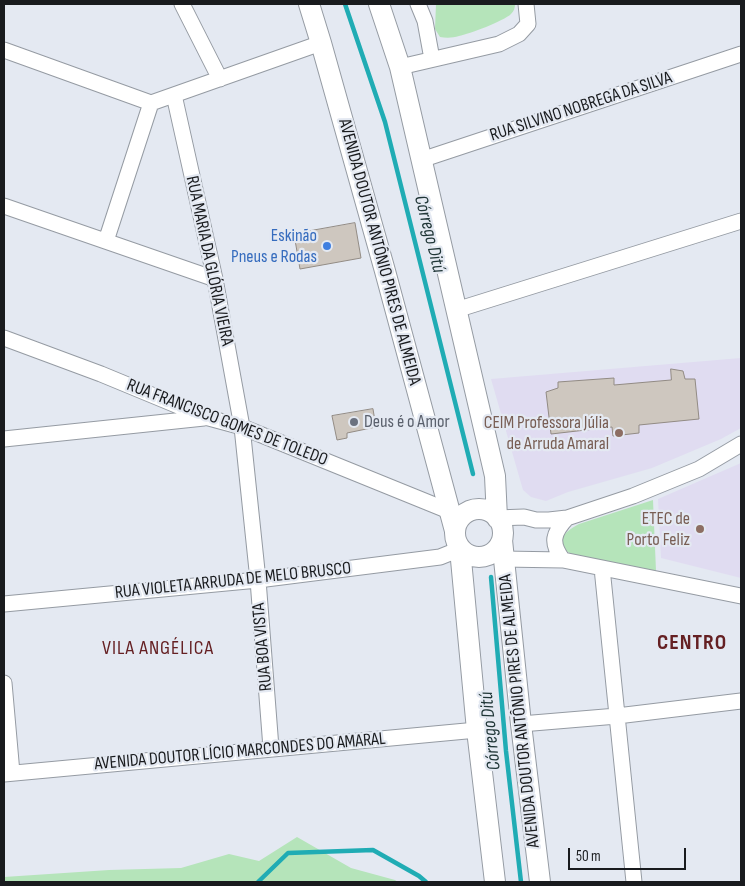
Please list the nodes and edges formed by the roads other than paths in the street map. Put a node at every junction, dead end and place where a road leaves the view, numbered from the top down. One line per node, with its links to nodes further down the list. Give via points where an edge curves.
1 (182, 4): 11 (street)
2 (308, 4): 6 (main road, AVENIDA DOUTOR ANTÔNIO PIRES DE ALMEIDA)
3 (380, 4): 10 (main road)
4 (418, 4): 9 (street)
5 (526, 4): 9 (street, via 528,24 519,34 499,44)
6 (321, 43): 11 (street); 25 (main road, AVENIDA DOUTOR ANTÔNIO PIRES DE ALMEIDA)
7 (4, 51): 13 (street)
8 (741, 54): 14 (street, RUA SILVINO NOBREGA DA SILVA)
9 (432, 59): 10 (street)
10 (400, 67): 14 (main road)
11 (220, 78): 12 (street)
12 (174, 95): 13 (street); 18 (street, RUA MARIA DA GLÓRIA VIEIRA)
13 (151, 103): 17 (street)
14 (421, 160): 19 (main road)
15 (4, 206): 17 (street)
16 (741, 221): 19 (street)
17 (106, 241): 18 (street)
18 (215, 279): 22 (street, RUA MARIA DA GLÓRIA VIEIRA)
19 (456, 310): 26 (main road, via 495,476)
20 (4, 338): 21 (street, RUA FRANCISCO GOMES DE TOLEDO)
21 (205, 417): 22 (street, RUA FRANCISCO GOMES DE TOLEDO); 23 (street)
22 (242, 427): 25 (street, RUA FRANCISCO GOMES DE TOLEDO); 32 (street, RUA BOA VISTA)
23 (4, 439)
24 (741, 444): 27 (street, via 698,470)
25 (449, 511): 28 (main road, AVENIDA DOUTOR ANTÔNIO PIRES DE ALMEIDA)
26 (497, 518): 27 (street); 28 (main road, via 487,510 466,513 456,526); 29 (main road, via 502,527)
27 (567, 518): 30 (street, via 560,525 554,543)
28 (458, 540): 29 (main road, via 467,554 475,556); 32 (street, RUA VIOLETA ARRUDA DE MELO BRUSCO, via 440,557); 39 (main road, AVENIDA DOUTOR ANTÔNIO PIRES DE ALMEIDA)
29 (502, 549): 30 (street); 38 (main road, AVENIDA DOUTOR ANTÔNIO PIRES DE ALMEIDA)
30 (563, 560): 31 (street)
31 (602, 568): 33 (street); 37 (street)
32 (258, 580): 34 (street, RUA VIOLETA ARRUDA DE MELO BRUSCO); 40 (street, RUA BOA VISTA)
33 (741, 596)
34 (4, 604)
35 (4, 684): 41 (street)
36 (741, 701): 37 (street)
37 (617, 716): 38 (street); 44 (street)
38 (521, 724): 43 (main road, AVENIDA DOUTOR ANTÔNIO PIRES DE ALMEIDA)
39 (477, 730): 40 (street, AVENIDA DOUTOR LÍCIO MARCONDES DO AMARAL); 42 (main road, AVENIDA DOUTOR ANTÔNIO PIRES DE ALMEIDA)
40 (271, 748): 41 (street, AVENIDA DOUTOR LÍCIO MARCONDES DO AMARAL)
41 (8, 774)
42 (495, 882)
43 (540, 882)
44 (634, 882)

